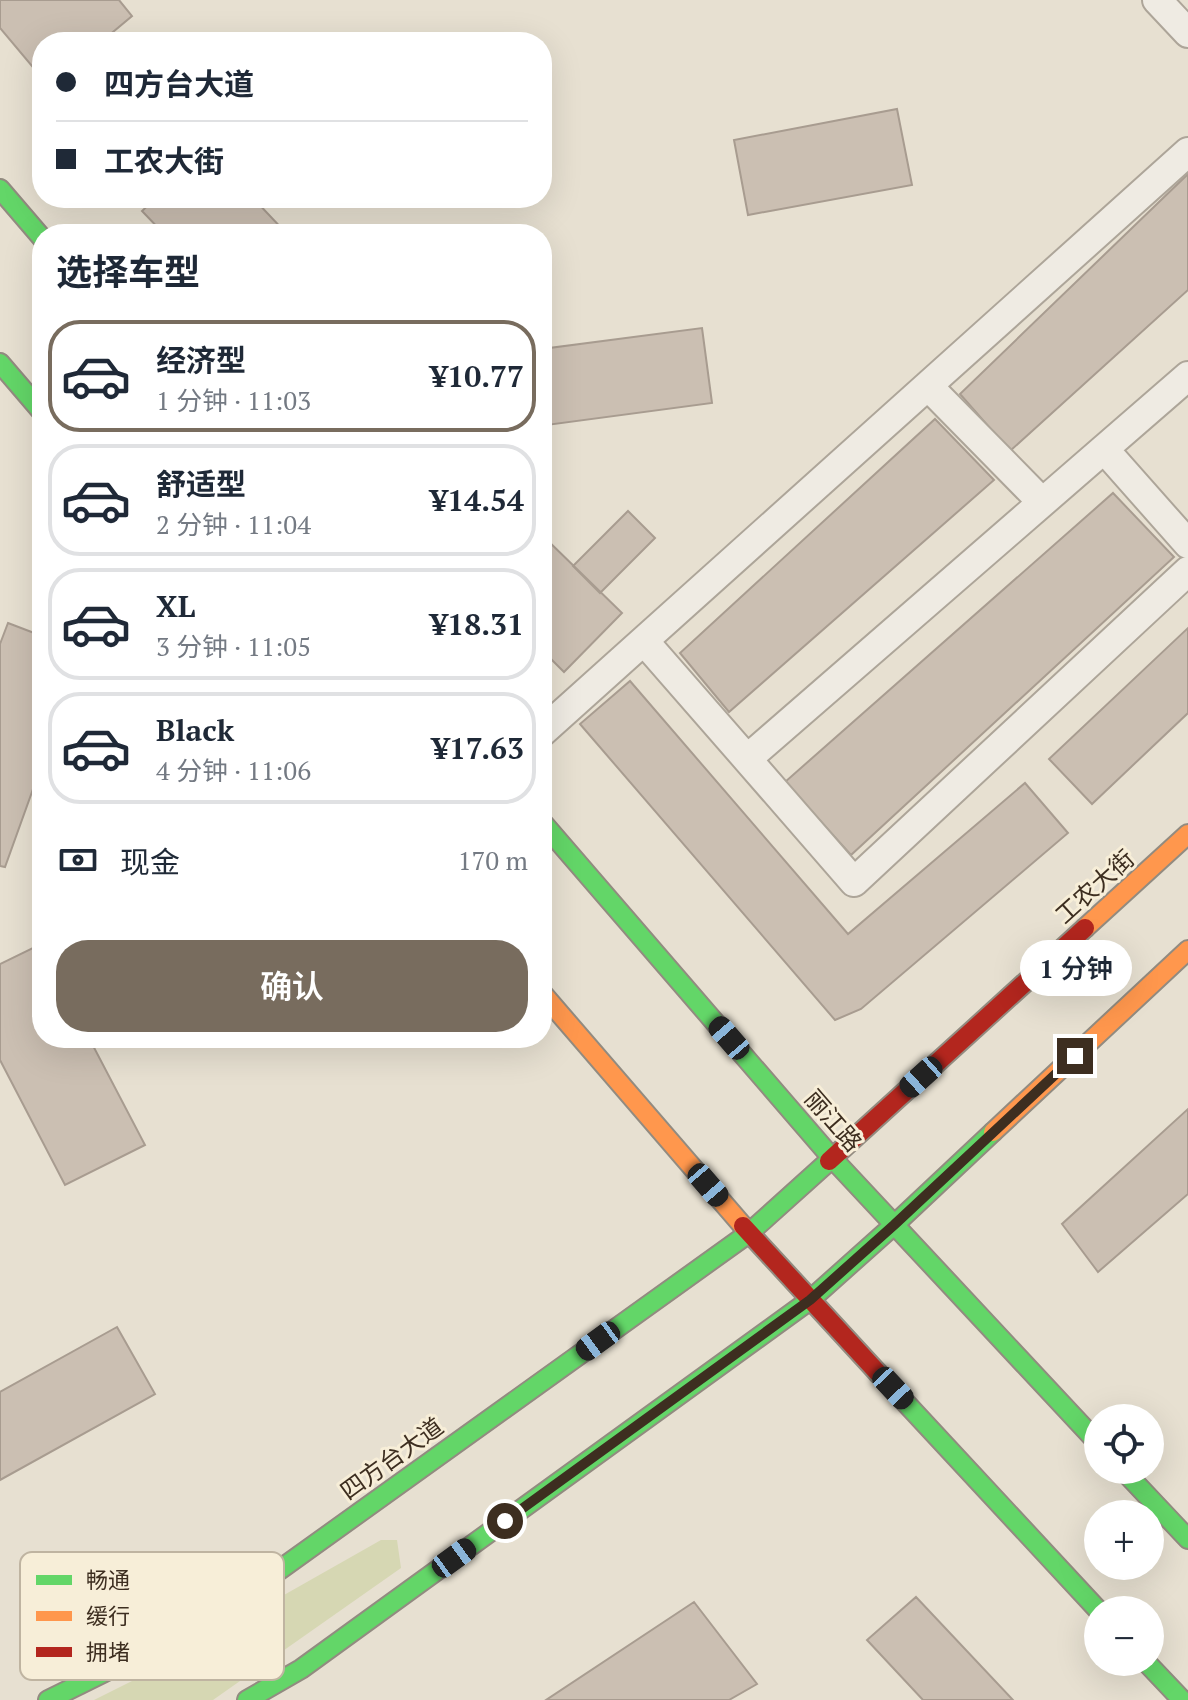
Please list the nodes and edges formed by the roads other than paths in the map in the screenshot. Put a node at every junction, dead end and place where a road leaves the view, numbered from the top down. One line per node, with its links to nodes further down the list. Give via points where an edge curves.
1 (1157, 0): 2 (street)
2 (1188, 33)
3 (1188, 152): 8 (street)
4 (0, 189): 5 (main road)
5 (32, 226)
6 (0, 363): 9 (main road)
7 (1188, 376): 10 (street)
8 (928, 386): 11 (street); 14 (street)
9 (32, 400)
10 (1104, 449): 11 (street); 12 (street)
11 (1042, 502): 16 (street)
12 (1188, 544)
13 (1188, 571): 16 (street, via 854,882)
14 (644, 641): 15 (street); 16 (street)
15 (552, 723)
16 (747, 759)
17 (552, 834): 21 (main road, 丽江路)
18 (1188, 834): 21 (main road, 工农大街)
19 (1188, 950): 22 (main road)
20 (552, 1005): 23 (main road)
21 (832, 1158): 22 (main road, 丽江路); 23 (main road, 工农大街)
22 (894, 1225): 24 (main road); 25 (main road, 丽江路)
23 (749, 1233): 24 (main road); 28 (main road, 四方台大道)
24 (810, 1300): 29 (main road); 31 (main road)
25 (1084, 1428)
26 (1136, 1484): 27 (main road)
27 (1188, 1539)
28 (284, 1567)
29 (1085, 1596)
30 (1159, 1676): 36 (main road)
31 (284, 1679)
32 (89, 1680): 34 (main road, 四方台大道)
33 (282, 1680): 35 (main road)
34 (48, 1700)
35 (247, 1700)
36 (1182, 1700)

